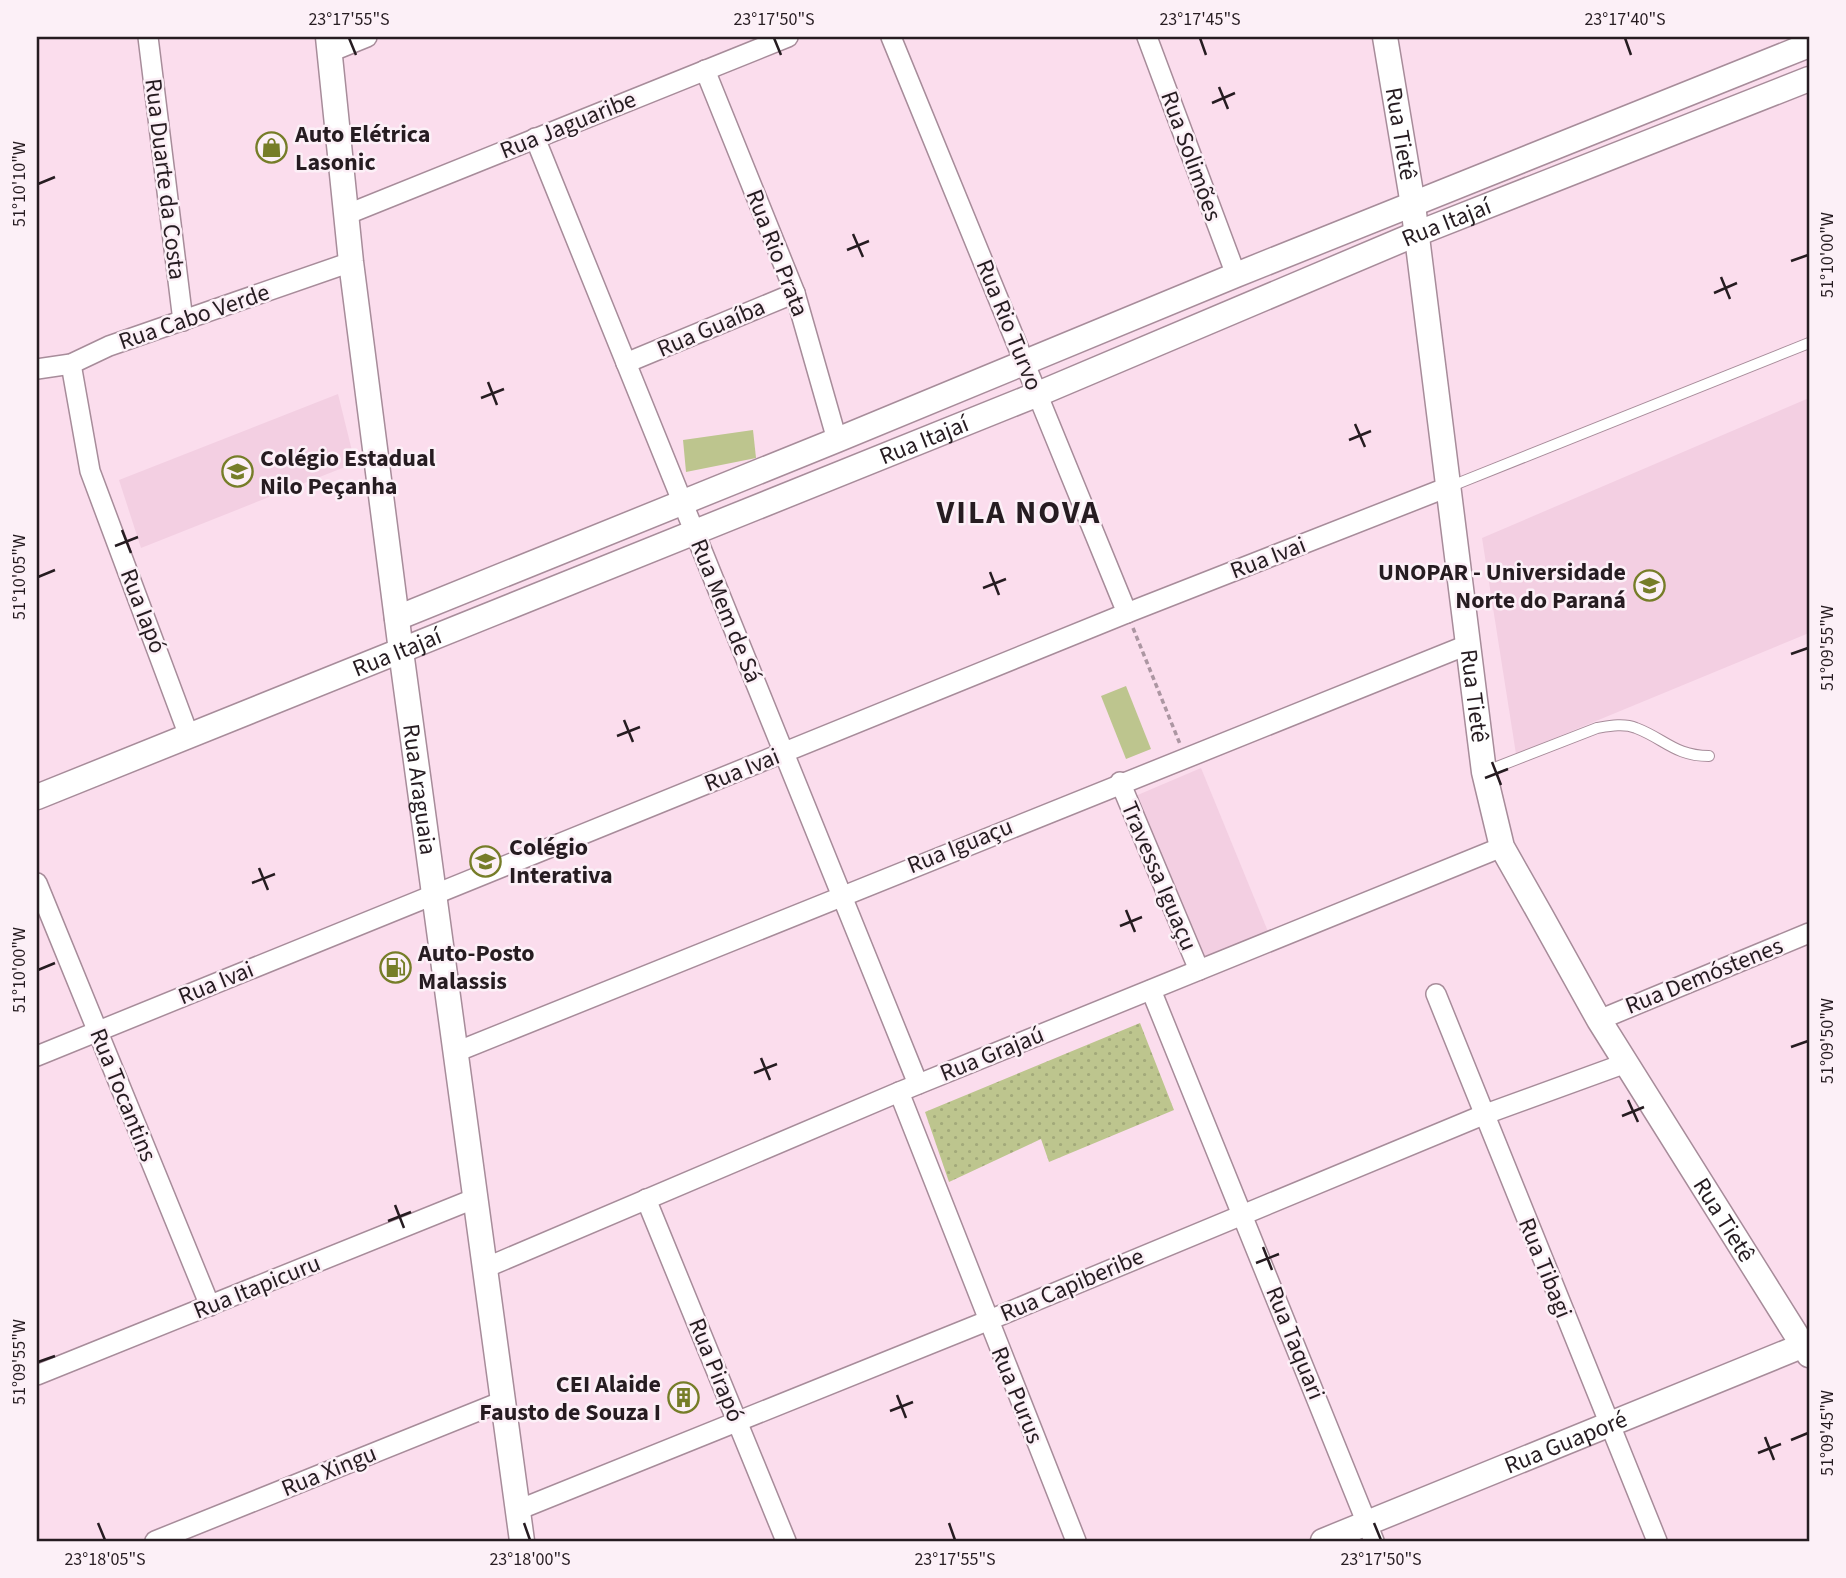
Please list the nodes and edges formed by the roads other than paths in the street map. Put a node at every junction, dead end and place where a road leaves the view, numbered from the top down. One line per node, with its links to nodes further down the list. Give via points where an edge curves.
1 (148, 37): 18 (street, Rua Duarte da Costa)
2 (367, 37): 7 (street)
3 (891, 37): 20 (street, Rua Rio Turvo)
4 (1147, 37): 16 (street, Rua Solimões)
5 (1385, 37): 12 (street, Rua Tietê)
6 (780, 38): 9 (street, Rua Jaguaribe)
7 (329, 44): 13 (street, Rua Araguaia)
8 (1809, 45): 12 (street, Rua Itajaí)
9 (705, 70): 11 (street, Rua Jaguaribe); 17 (street, Rua Rio Prata)
10 (1809, 79): 14 (street, Rua Itajaí)
11 (535, 138): 13 (street, Rua Jaguaribe); 21 (street, Rua Mem de Sá)
12 (1413, 205): 14 (street, Rua Tietê); 16 (street, Rua Itajaí)
13 (348, 214): 15 (street, Rua Araguaia)
14 (1416, 234): 24 (street, Rua Itajaí); 26 (street, Rua Tietê)
15 (351, 262): 18 (street, Rua Cabo Verde); 30 (street, Rua Araguaia)
16 (1236, 275): 20 (street, Rua Itajaí)
17 (795, 293): 21 (street, Rua Guaíba); 25 (street, Rua Rio Prata)
18 (183, 321): 22 (street, Rua Cabo Verde)
19 (1809, 343): 26 (lane)
20 (1024, 362): 24 (street, Rua Rio Turvo); 25 (street, Rua Itajaí)
21 (626, 363): 27 (street, Rua Mem de Sá)
22 (71, 364): 23 (street, Rua Cabo Verde); 33 (street, Rua Iapó, via 90,471)
23 (37, 369)
24 (1038, 394): 28 (street, Rua Itajaí); 29 (street, Rua Rio Turvo)
25 (837, 440): 27 (street, Rua Itajaí)
26 (1448, 487): 29 (street, Rua Ivai); 31 (street, Rua Tietê)
27 (683, 503): 28 (street, Rua Mem de Sá); 30 (street, Rua Itajaí)
28 (694, 531): 32 (street, Rua Itajaí); 34 (street, Rua Mem de Sá)
29 (1126, 613): 34 (street, Rua Ivai)
30 (397, 618): 32 (street, Rua Araguaia)
31 (1466, 645): 36 (street, Rua Tietê); 37 (street, Rua Iguaçu)
32 (401, 651): 33 (street, Rua Itajaí); 42 (street, Rua Araguaia)
33 (189, 736): 38 (street, Rua Itajaí)
34 (784, 753): 41 (street, Rua Mem de Sá); 42 (street, Rua Ivai)
35 (1709, 756): 36 (lane, via 1675,751 1635,728 1616,725 1597,728)
36 (1484, 772): 39 (street, Rua Tietê)
37 (1120, 782): 41 (street, Rua Iguaçu); 44 (street, Travessa Iguaçu)
38 (37, 797)
39 (1502, 847): 44 (street, Rua Grajaú); 47 (street, Rua Tietê)
40 (37, 883): 48 (street, Rua Tocantins)
41 (841, 894): 49 (street, Rua Iguaçu); 52 (street, Rua Mem de Sá)
42 (434, 896): 48 (street, Rua Ivai); 49 (street, Rua Araguaia)
43 (1809, 933): 47 (street, Rua Demóstenes)
44 (1199, 970): 45 (street, Rua Grajaú)
45 (1151, 990): 52 (street, Rua Grajaú); 57 (street, Rua Taquari)
46 (1436, 994): 54 (street, Rua Tibagi)
47 (1600, 1020): 51 (street, Rua Tietê)
48 (96, 1031): 50 (street, Rua Ivai); 59 (street, Rua Tocantins)
49 (456, 1052): 55 (street, Rua Araguaia)
50 (37, 1056)
51 (1626, 1063): 54 (street, Rua Capiberibe); 61 (street, Rua Tietê)
52 (918, 1084): 53 (street, Rua Grajaú)
53 (899, 1092): 56 (street, Rua Grajaú); 60 (street, Rua Purus)
54 (1483, 1115): 57 (street, Rua Capiberibe); 65 (street, Rua Tibagi)
55 (476, 1198): 58 (street, Rua Araguaia); 59 (street, Rua Itapicuru)
56 (646, 1199): 58 (street, Rua Grajaú); 64 (street, Rua Pirapó)
57 (1242, 1213): 60 (street, Rua Capiberibe); 67 (street, Rua Taquari)
58 (485, 1268): 63 (street, Rua Araguaia)
59 (210, 1306): 62 (street, Rua Itapicuru)
60 (986, 1321): 64 (street, Rua Capiberibe); 71 (street, Rua Purus)
61 (1807, 1348): 65 (street, Rua Guaporé)
62 (37, 1375)
63 (503, 1401): 66 (street, Rua Araguaia); 68 (street, Rua Xingu)
64 (736, 1420): 66 (street, Rua Capiberibe); 70 (street, Rua Pirapó)
65 (1609, 1425): 67 (street, Rua Guaporé); 73 (street, Rua Tibagi)
66 (518, 1510): 69 (street, Rua Araguaia)
67 (1371, 1532): 72 (street, Rua Guaporé)
68 (155, 1541)
69 (522, 1541)
70 (786, 1541)
71 (1076, 1541)
72 (1323, 1541)
73 (1657, 1541)

